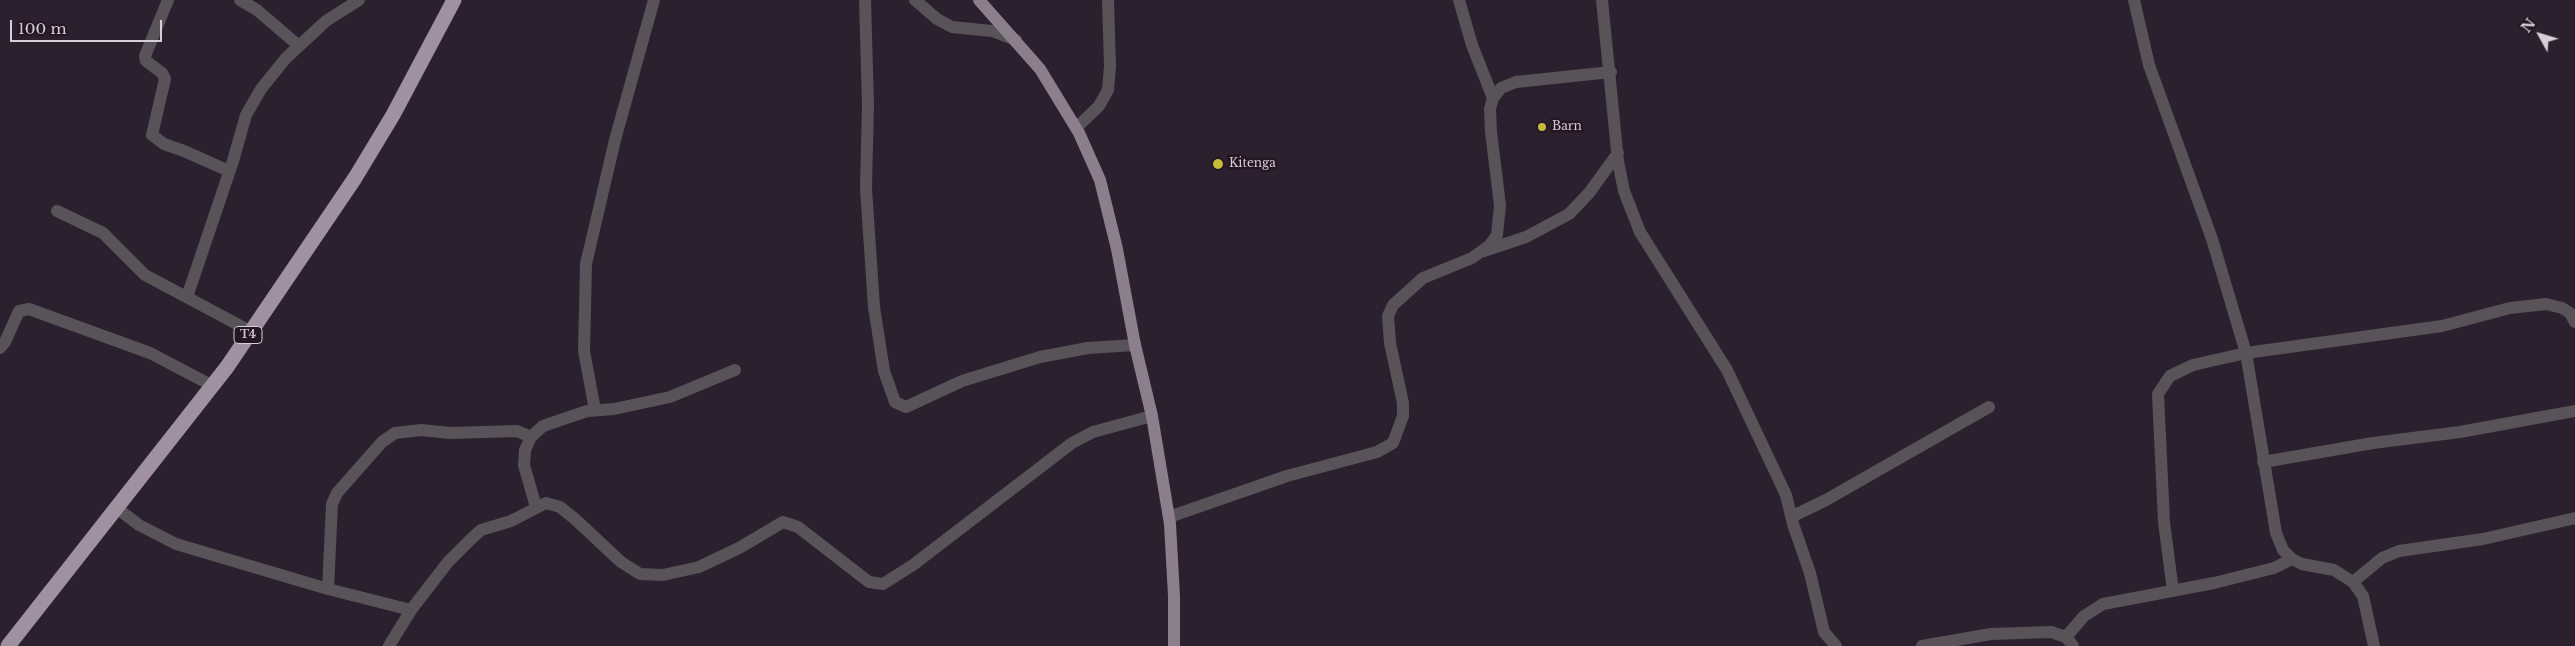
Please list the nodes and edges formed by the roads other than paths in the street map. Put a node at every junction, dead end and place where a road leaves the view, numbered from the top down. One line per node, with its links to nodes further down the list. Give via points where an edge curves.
1 (168, 0): 19 (street, via 145,56 146,61 165,79 152,135 164,144)
2 (240, 0): 14 (street, via 257,10)
3 (359, 0): 14 (street, via 326,21)
4 (454, 0): 24 (highway, T4, via 355,178)
5 (654, 0): 31 (street, via 615,140 586,264 584,351)
6 (865, 0): 25 (street, via 866,188 874,307 884,371 895,402 906,407 962,381 1040,357 1088,348)
7 (915, 0): 13 (street, via 952,27 992,31)
8 (979, 0): 13 (main road)
9 (1108, 0): 17 (street, via 1108,90 1099,106)
10 (1459, 0): 16 (street)
11 (1602, 0): 15 (street)
12 (2134, 0): 27 (street, via 2150,65 2212,239)
13 (1016, 40): 17 (main road, via 1040,69)
14 (299, 46): 19 (street, via 261,89 246,115)
15 (1611, 72): 16 (street, via 1516,82 1501,88); 18 (street)
16 (1493, 98): 21 (street, via 1491,132 1500,204 1499,224 1497,235)
17 (1076, 128): 25 (main road, via 1100,180)
18 (1618, 153): 21 (street, via 1569,214 1526,237); 39 (street, via 1624,192 1640,232 1727,370 1786,495)
19 (229, 171): 22 (street)
20 (57, 211): 22 (street, via 104,233 145,275)
21 (1482, 251): 38 (street, via 1423,278 1393,304 1388,316 1390,343 1403,403 1403,416 1393,443 1377,452 1287,476)
22 (187, 297): 24 (street)
23 (2575, 322): 27 (street, via 2562,308 2546,304 2510,308 2442,326)
24 (250, 331): 29 (highway, T4)
25 (1135, 345): 33 (main road)
26 (0, 348): 29 (street, via 19,311 29,309 150,353)
27 (2246, 353): 35 (street); 44 (street, via 2193,365 2170,376 2158,394 2164,522)
28 (736, 370): 31 (street, via 670,397)
29 (214, 386): 37 (highway, T4)
30 (1990, 407): 39 (street)
31 (595, 410): 34 (street, via 543,426)
32 (2575, 411): 35 (street)
33 (1152, 416): 36 (street, via 1093,432 1072,443 884,584 869,582 798,527 783,522 739,548 699,566 663,575 640,574 621,562 560,508 546,503); 38 (main road)
34 (531, 438): 36 (street, via 525,450 524,465); 43 (street, via 517,431 463,433 421,430 395,433 382,442 337,493 332,504)
35 (2263, 462): 41 (street, via 2276,533 2283,550)
36 (536, 507): 45 (street, via 511,521 482,530 448,562)
37 (118, 509): 43 (street, via 139,525 176,544); 47 (highway, T4)
38 (1168, 517): 49 (main road)
39 (1791, 517): 50 (street, via 1810,573 1824,632)
40 (2575, 518): 42 (street, via 2501,536 2399,551 2382,558)
41 (2292, 559): 42 (street, via 2334,570); 44 (street, via 2266,570)
42 (2352, 582): 52 (street, via 2363,596)
43 (328, 589): 45 (street)
44 (2173, 591): 46 (street, via 2103,604 2084,616)
45 (411, 610): 48 (street)
46 (2069, 641): 51 (street, via 2051,632 1991,634)
47 (8, 646)
48 (389, 646)
49 (1174, 646)
50 (1836, 646)
51 (1922, 646)
52 (2374, 646)

